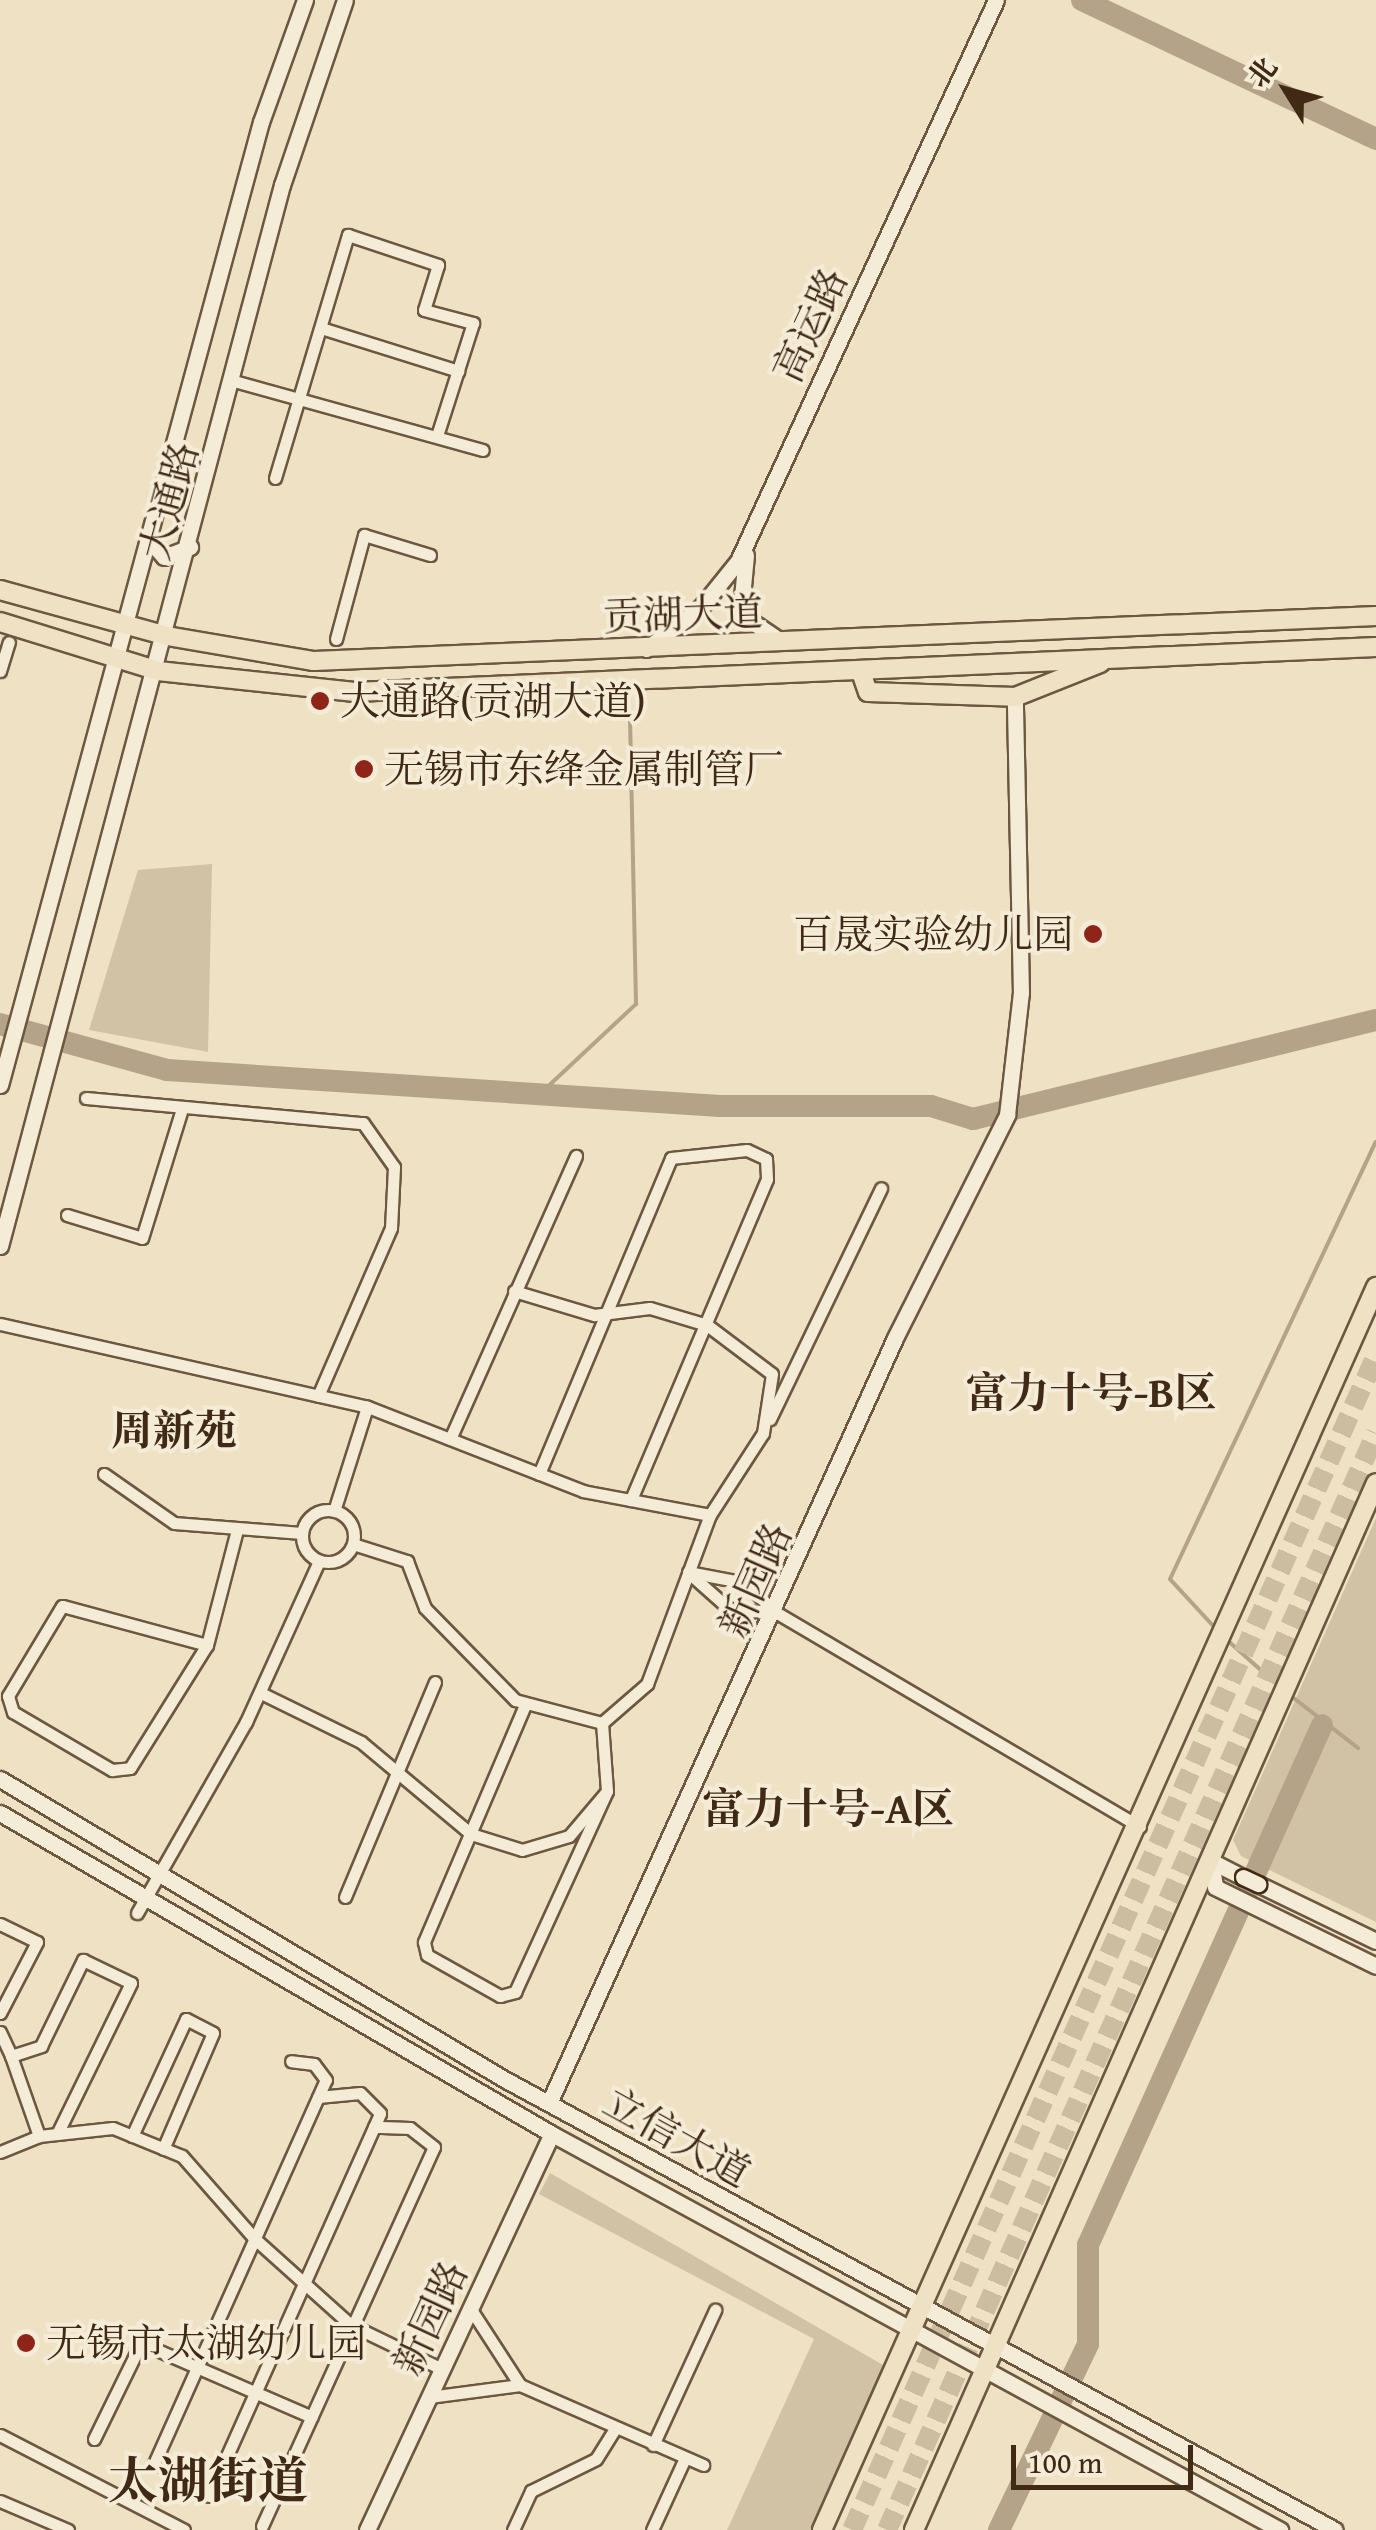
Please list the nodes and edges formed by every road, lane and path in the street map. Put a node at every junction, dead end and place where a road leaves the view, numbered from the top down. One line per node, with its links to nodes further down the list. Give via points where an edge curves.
1 (305, 0): 11 (street, 大通路, via 261,122)
2 (344, 0): 6 (street, 大通路, via 282,185)
3 (998, 0): 21 (street, 高运路, via 742,565 751,621); 22 (street, 高运路, via 738,561 701,607)
4 (321, 328): 5 (street); 5 (street, via 348,235 438,265 424,310 473,324); 7 (street)
5 (458, 370): 8 (street)
6 (234, 380): 7 (street); 12 (street, 大通路)
7 (301, 394): 8 (street); 10 (street)
8 (438, 436): 9 (street)
9 (482, 450)
10 (275, 478)
11 (147, 538): 12 (street, via 164,557); 17 (street, 大通路)
12 (190, 548): 18 (street, 大通路)
13 (430, 555): 19 (street, via 364,535)
14 (0, 590): 17 (main road, 贡湖大道)
15 (1376, 616): 21 (main road, 贡湖大道)
16 (0, 622): 24 (main road, 贡湖大道)
17 (123, 624): 18 (main road, 贡湖大道); 24 (street, 大通路)
18 (167, 636): 22 (main road, 贡湖大道, via 314,661); 27 (street, 大通路)
19 (336, 640)
20 (9, 642): 26 (street)
21 (790, 646): 22 (main road, 贡湖大道)
22 (646, 648)
23 (1376, 648): 25 (main road, 贡湖大道)
24 (114, 657): 27 (main road, 贡湖大道); 30 (street, 大通路)
25 (1103, 661): 28 (main road, 贡湖大道); 29 (main road)
26 (0, 670)
27 (158, 671): 28 (main road, 贡湖大道, via 355,692); 36 (street, 大通路)
28 (861, 672): 29 (main road, via 868,692)
29 (1013, 697): 57 (street, 新园路, via 1013,1080 991,1147 891,1336)
30 (3, 1070)
31 (86, 1098): 32 (street)
32 (181, 1112): 35 (street, via 142,1238); 42 (street, via 363,1124 394,1167 391,1228)
33 (576, 1156): 38 (street)
34 (881, 1188): 44 (street)
35 (67, 1215)
36 (0, 1246)
37 (1376, 1287): 67 (main road)
38 (514, 1292): 39 (street, via 544,1306); 45 (street)
39 (609, 1313): 41 (street, via 650,1308); 41 (street, via 671,1158 746,1150 766,1159 767,1179); 47 (street)
40 (0, 1324): 42 (street)
41 (706, 1325): 44 (street, via 772,1374); 49 (street)
42 (318, 1396): 43 (street)
43 (367, 1406): 45 (street); 50 (street)
44 (763, 1433): 51 (street)
45 (450, 1439): 47 (street)
46 (104, 1474): 53 (street, via 174,1523)
47 (540, 1474): 49 (street)
48 (1376, 1483): 69 (main road)
49 (631, 1500): 51 (street)
50 (334, 1510): 52 (street, via 317,1512); 54 (street, via 349,1520)
51 (710, 1515): 56 (street)
52 (302, 1533): 53 (street); 55 (street)
53 (236, 1534): 58 (street)
54 (353, 1544): 55 (street, via 336,1561); 61 (street, via 407,1561 425,1608 462,1653)
55 (319, 1561): 60 (street)
56 (688, 1572): 57 (street, via 747,1583); 57 (street, via 734,1613); 62 (street, via 647,1684)
57 (774, 1611): 67 (street); 82 (street, 新园路)
58 (207, 1645): 58 (street, via 62,1606 8,1696 29,1722 112,1770 130,1768)
59 (435, 1682): 63 (street)
60 (260, 1693): 63 (street, via 362,1742); 70 (street)
61 (525, 1705): 62 (street); 68 (street)
62 (602, 1723): 65 (street)
63 (398, 1776): 68 (street); 71 (street)
64 (0, 1779): 70 (street, 立信大道)
65 (607, 1791): 68 (street, via 569,1836 522,1850); 68 (street, via 515,1992 500,1996 427,1955 424,1942)
66 (0, 1812): 72 (street, 立信大道)
67 (1140, 1827): 92 (main road)
68 (471, 1834)
69 (1212, 1861): 75 (street); 76 (street, via 1215,1887); 97 (main road)
70 (162, 1874): 72 (street); 82 (street, 立信大道)
71 (345, 1897)
72 (149, 1899): 73 (street); 85 (street, 立信大道)
73 (137, 1913)
74 (0, 1924): 77 (street, via 37,1942)
75 (1376, 1941)
76 (1376, 1966)
77 (0, 2014)
78 (0, 2032): 79 (street)
79 (11, 2056): 84 (street, via 42,2046 84,1960 130,1984); 86 (street)
80 (291, 2061): 81 (street, via 314,2064 326,2080)
81 (318, 2097): 83 (street, via 360,2093 380,2113); 90 (street)
82 (546, 2102): 92 (street, 立信大道)
83 (374, 2127): 91 (street); 95 (street, via 410,2128 434,2147)
84 (58, 2134): 86 (street); 87 (street, via 112,2128)
85 (553, 2135): 93 (street, 新园路); 96 (street, 立信大道)
86 (39, 2136): 89 (street)
87 (132, 2136): 88 (street); 88 (street, via 186,2019 212,2032)
88 (164, 2149): 90 (street, via 182,2156)
89 (0, 2152)
90 (255, 2239): 91 (street); 98 (street)
91 (306, 2280): 95 (street); 102 (street)
92 (921, 2309): 96 (main road); 97 (street, 立信大道)
93 (471, 2310): 100 (street, 新园路); 101 (street); 103 (street, 新园路)
94 (715, 2310): 108 (street)
95 (351, 2325): 100 (street); 104 (street)
96 (912, 2332): 99 (street, 立信大道); 121 (main road)
97 (993, 2348): 99 (main road); 124 (street, 立信大道)
98 (199, 2368): 102 (street); 107 (street, via 141,2343); 111 (street)
99 (984, 2368): 122 (main road); 123 (street, 立信大道)
100 (442, 2370): 103 (street, 新园路)
101 (520, 2385): 103 (street); 105 (street)
102 (256, 2391): 104 (street); 112 (street)
103 (431, 2397): 118 (street, 新园路)
104 (312, 2417): 114 (street)
105 (615, 2429): 108 (street); 119 (street, via 596,2459 530,2492)
106 (0, 2434): 117 (street)
107 (94, 2439)
108 (654, 2445): 109 (street)
109 (686, 2458): 110 (street); 120 (street)
110 (703, 2465)
111 (153, 2466)
112 (209, 2496)
113 (0, 2501): 115 (street)
114 (262, 2526)
115 (48, 2527): 116 (street)
116 (68, 2530)
117 (184, 2530)
118 (371, 2530)
119 (513, 2530)
120 (652, 2530)
121 (822, 2530)
122 (914, 2530)
123 (1280, 2530)
124 (1335, 2530)

